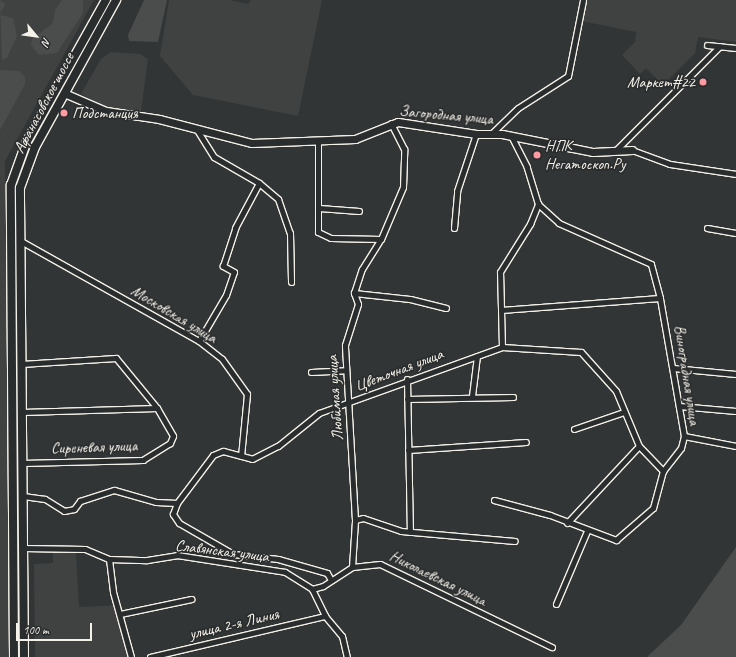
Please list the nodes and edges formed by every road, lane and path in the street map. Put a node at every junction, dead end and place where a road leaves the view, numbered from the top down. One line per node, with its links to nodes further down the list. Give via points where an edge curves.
1 (106, 0): 76 (main road, Афанасовское шоссе, via 26,143 11,185)
2 (116, 0): 7 (main road, Афанасовское шоссе)
3 (583, 0): 11 (street, via 568,76 518,108)
4 (707, 45): 5 (street)
5 (720, 46): 6 (street); 15 (street)
6 (736, 48)
7 (64, 93): 9 (street, Загородная улица, via 106,111 159,119); 25 (main road, Афанасовское шоссе, via 26,166 20,188)
8 (391, 123): 10 (street, Загородная улица, via 412,123); 13 (street, Загородная улица, via 354,139); 24 (street, Любимая улица, via 404,149 402,187)
9 (197, 130): 13 (street, Загородная улица, via 252,143); 17 (street, via 214,157)
10 (476, 134): 11 (street, Загородная улица); 21 (street, via 457,191)
11 (491, 134): 12 (street, Загородная улица)
12 (511, 136): 15 (street, Загородная улица, via 593,152); 18 (street, via 527,167)
13 (318, 143): 19 (street)
14 (632, 150): 15 (street, Загородная улица); 16 (street, Загородная улица, via 670,164)
15 (614, 152)
16 (736, 174)
17 (259, 183): 26 (street, via 278,199 286,219); 31 (street, via 235,228 223,266 234,272 226,295)
18 (538, 204): 28 (street, Виноградная улица, via 559,223 647,260 654,269); 30 (street, via 530,224 500,272)
19 (319, 208): 20 (street); 24 (street, via 318,232 331,238)
20 (359, 210)
21 (454, 228)
22 (707, 228): 23 (street)
23 (736, 233)
24 (381, 239): 27 (street, Любимая улица, via 362,269)
25 (19, 240): 31 (street, Московская улица); 34 (main road, Афанасовское шоссе)
26 (291, 282)
27 (354, 293): 29 (street, via 410,299); 36 (street, Любимая улица, via 358,304 345,345)
28 (660, 298): 30 (street); 35 (street, Виноградная улица)
29 (446, 308)
30 (500, 310): 32 (street)
31 (198, 341): 55 (street, Московская улица, via 222,359 248,394)
32 (502, 347): 33 (street, Цветочная улица); 48 (street, via 581,352 616,391)
33 (477, 356): 39 (street, Цветочная улица); 40 (street)
34 (21, 364): 45 (street, via 114,357); 47 (main road, Афанасовское шоссе)
35 (673, 368): 38 (street); 44 (street, Виноградная улица)
36 (346, 370): 37 (street); 43 (street, Любимая улица)
37 (311, 372)
38 (736, 374)
39 (407, 379): 42 (street); 43 (street, Цветочная улица)
40 (472, 396): 41 (street); 42 (street)
41 (513, 397)
42 (407, 400): 54 (street)
43 (350, 403): 55 (street, Цветочная улица, via 319,413 265,453 252,459); 61 (street, Любимая улица)
44 (679, 406): 46 (street); 50 (street, Виноградная улица)
45 (157, 408): 47 (street); 56 (street, Сиреневая улица, via 171,431 172,440 145,459)
46 (736, 411)
47 (22, 412): 56 (main road, Афанасовское шоссе)
48 (624, 412): 49 (street); 52 (street)
49 (574, 429)
50 (684, 436): 53 (street); 57 (street, Виноградная улица, via 681,448)
51 (526, 442): 54 (street)
52 (639, 446): 57 (street); 62 (street)
53 (736, 446)
54 (408, 450): 64 (street)
55 (241, 456): 60 (street, Цветочная улица, via 223,451 213,455)
56 (22, 463): 58 (main road, Афанасовское шоссе)
57 (663, 471): 63 (street, Виноградная улица, via 653,508 627,534 611,540)
58 (23, 496): 60 (street, via 44,499 64,511 74,509 80,501 114,490 156,502); 66 (main road, Афанасовское шоссе)
59 (494, 500): 62 (street, Виноградная улица, via 550,515)
60 (177, 503): 69 (street, via 173,514 179,523 232,554 278,559 327,574)
61 (355, 520): 64 (street, via 363,518); 68 (street, Любимая улица)
62 (567, 523): 63 (street, Виноградная улица)
63 (587, 531): 72 (street)
64 (410, 532): 65 (street)
65 (515, 541)
66 (23, 548): 67 (street, Славянская улица, via 85,549); 77 (main road, Афанасовское шоссе)
67 (110, 559): 70 (street, Славянская улица, via 184,556 285,572); 73 (street, via 113,592)
68 (352, 567): 69 (street, Николаевская улица); 75 (street, Николаевская улица, via 380,564 390,566)
69 (331, 580): 70 (street, Николаевская улица)
70 (312, 589): 74 (street)
71 (191, 599): 73 (street)
72 (556, 604)
73 (120, 614): 78 (street)
74 (325, 616): 79 (street, улица 2-я Линия); 80 (street, via 342,636)
75 (552, 647)
76 (14, 657)
77 (24, 657)
78 (131, 657)
79 (150, 657)
80 (347, 657)

